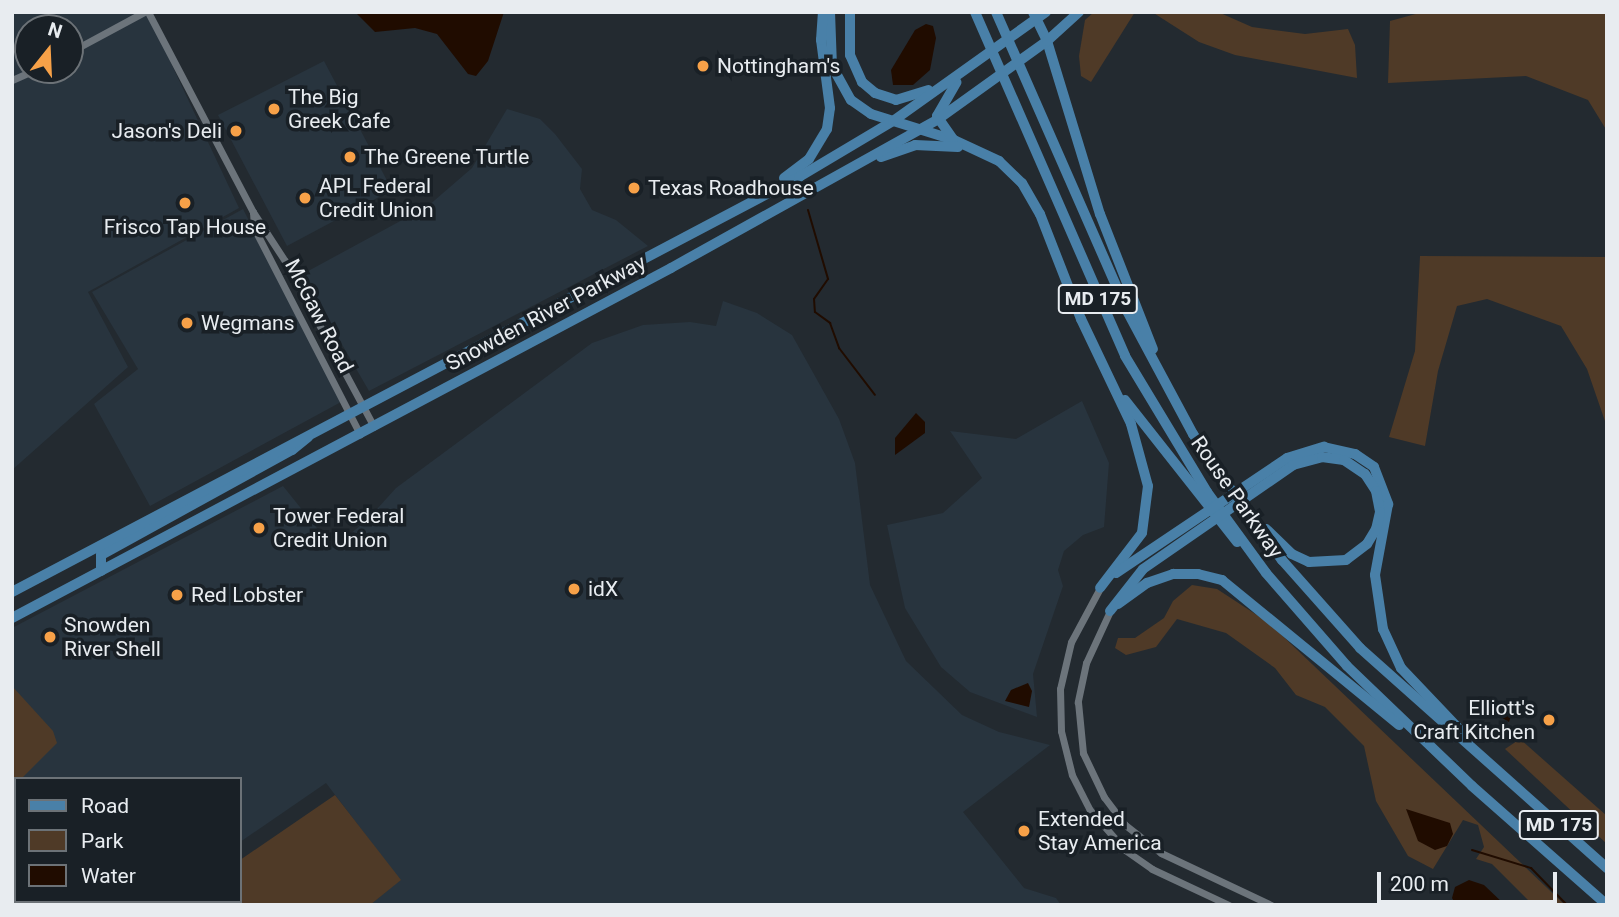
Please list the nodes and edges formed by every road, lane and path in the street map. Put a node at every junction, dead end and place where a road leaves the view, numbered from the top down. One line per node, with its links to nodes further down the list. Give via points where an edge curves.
1 (146, 12): 11 (street); 19 (street, McGaw Road)
2 (823, 12): 18 (main road, via 821,40 830,108 823,140 803,165)
3 (830, 12): 14 (main road, via 829,51 842,89 859,107)
4 (850, 12): 12 (main road, via 853,65 874,93 896,100 913,98)
5 (973, 12): 28 (main road, Rouse Parkway / MD 175, via 1125,356)
6 (996, 12): 22 (main road, Rouse Parkway / MD 175, via 1100,252)
7 (1046, 12): 9 (main road, Snowden River Parkway)
8 (1078, 12): 10 (main road, Snowden River Parkway)
9 (1035, 16): 10 (main road); 12 (main road, Snowden River Parkway)
10 (1047, 41): 13 (main road, Snowden River Parkway); 22 (main road, via 1100,214)
11 (84, 45)
12 (964, 73): 13 (main road, via 942,102); 14 (main road, Snowden River Parkway)
13 (937, 120): 15 (main road, Snowden River Parkway); 16 (main road)
14 (892, 121): 15 (main road); 18 (main road, Snowden River Parkway)
15 (919, 129): 16 (main road); 20 (main road, Snowden River Parkway)
16 (954, 140): 17 (main road)
17 (987, 154): 20 (main road, via 935,144 896,150); 21 (main road, via 1011,171 1031,197)
18 (742, 208): 23 (main road, Snowden River Parkway)
19 (253, 212): 23 (street, McGaw Road); 24 (street, McGaw Road, via 254,228)
20 (747, 227): 26 (main road, Snowden River Parkway)
21 (1101, 360): 28 (main road, via 1146,429); 31 (main road, via 1138,442 1149,499 1142,533)
22 (1166, 385): 29 (main road, Rouse Parkway / MD 175)
23 (363, 404): 24 (main road, Snowden River Parkway); 26 (street, McGaw Road)
24 (349, 411): 25 (main road, Snowden River Parkway); 27 (street, McGaw Road)
25 (323, 425): 30 (main road, via 292,450 101,555); 32 (main road, Snowden River Parkway)
26 (374, 426): 27 (main road, Snowden River Parkway)
27 (360, 434): 30 (main road, Snowden River Parkway)
28 (1203, 495): 36 (main road, Rouse Parkway / MD 175, via 1347,666)
29 (1246, 509): 33 (main road, via 1292,554 1326,565 1361,551 1373,536 1380,512 1376,491 1358,468 1333,457 1305,460 1280,472 1143,569); 35 (main road, Rouse Parkway / MD 175, via 1282,560 1360,648)
30 (101, 571): 34 (main road, Snowden River Parkway)
31 (1100, 588): 35 (main road, via 1118,571 1287,458 1324,447 1355,454 1374,467 1388,504 1375,589 1377,610 1393,654 1413,683); 38 (street, via 1071,642 1060,689 1061,732 1072,775 1090,810 1125,850 1152,869)
32 (12, 592)
33 (1110, 611): 36 (main road, via 1159,578 1185,573 1222,580); 39 (street, via 1086,663 1078,702 1083,753 1104,797 1124,824 1161,853)
34 (12, 618)
35 (1511, 782): 37 (main road, Rouse Parkway / MD 175)
36 (1472, 786): 40 (main road, Rouse Parkway / MD 175)
37 (1607, 869)
38 (1229, 905)
39 (1271, 905)
40 (1607, 905)

